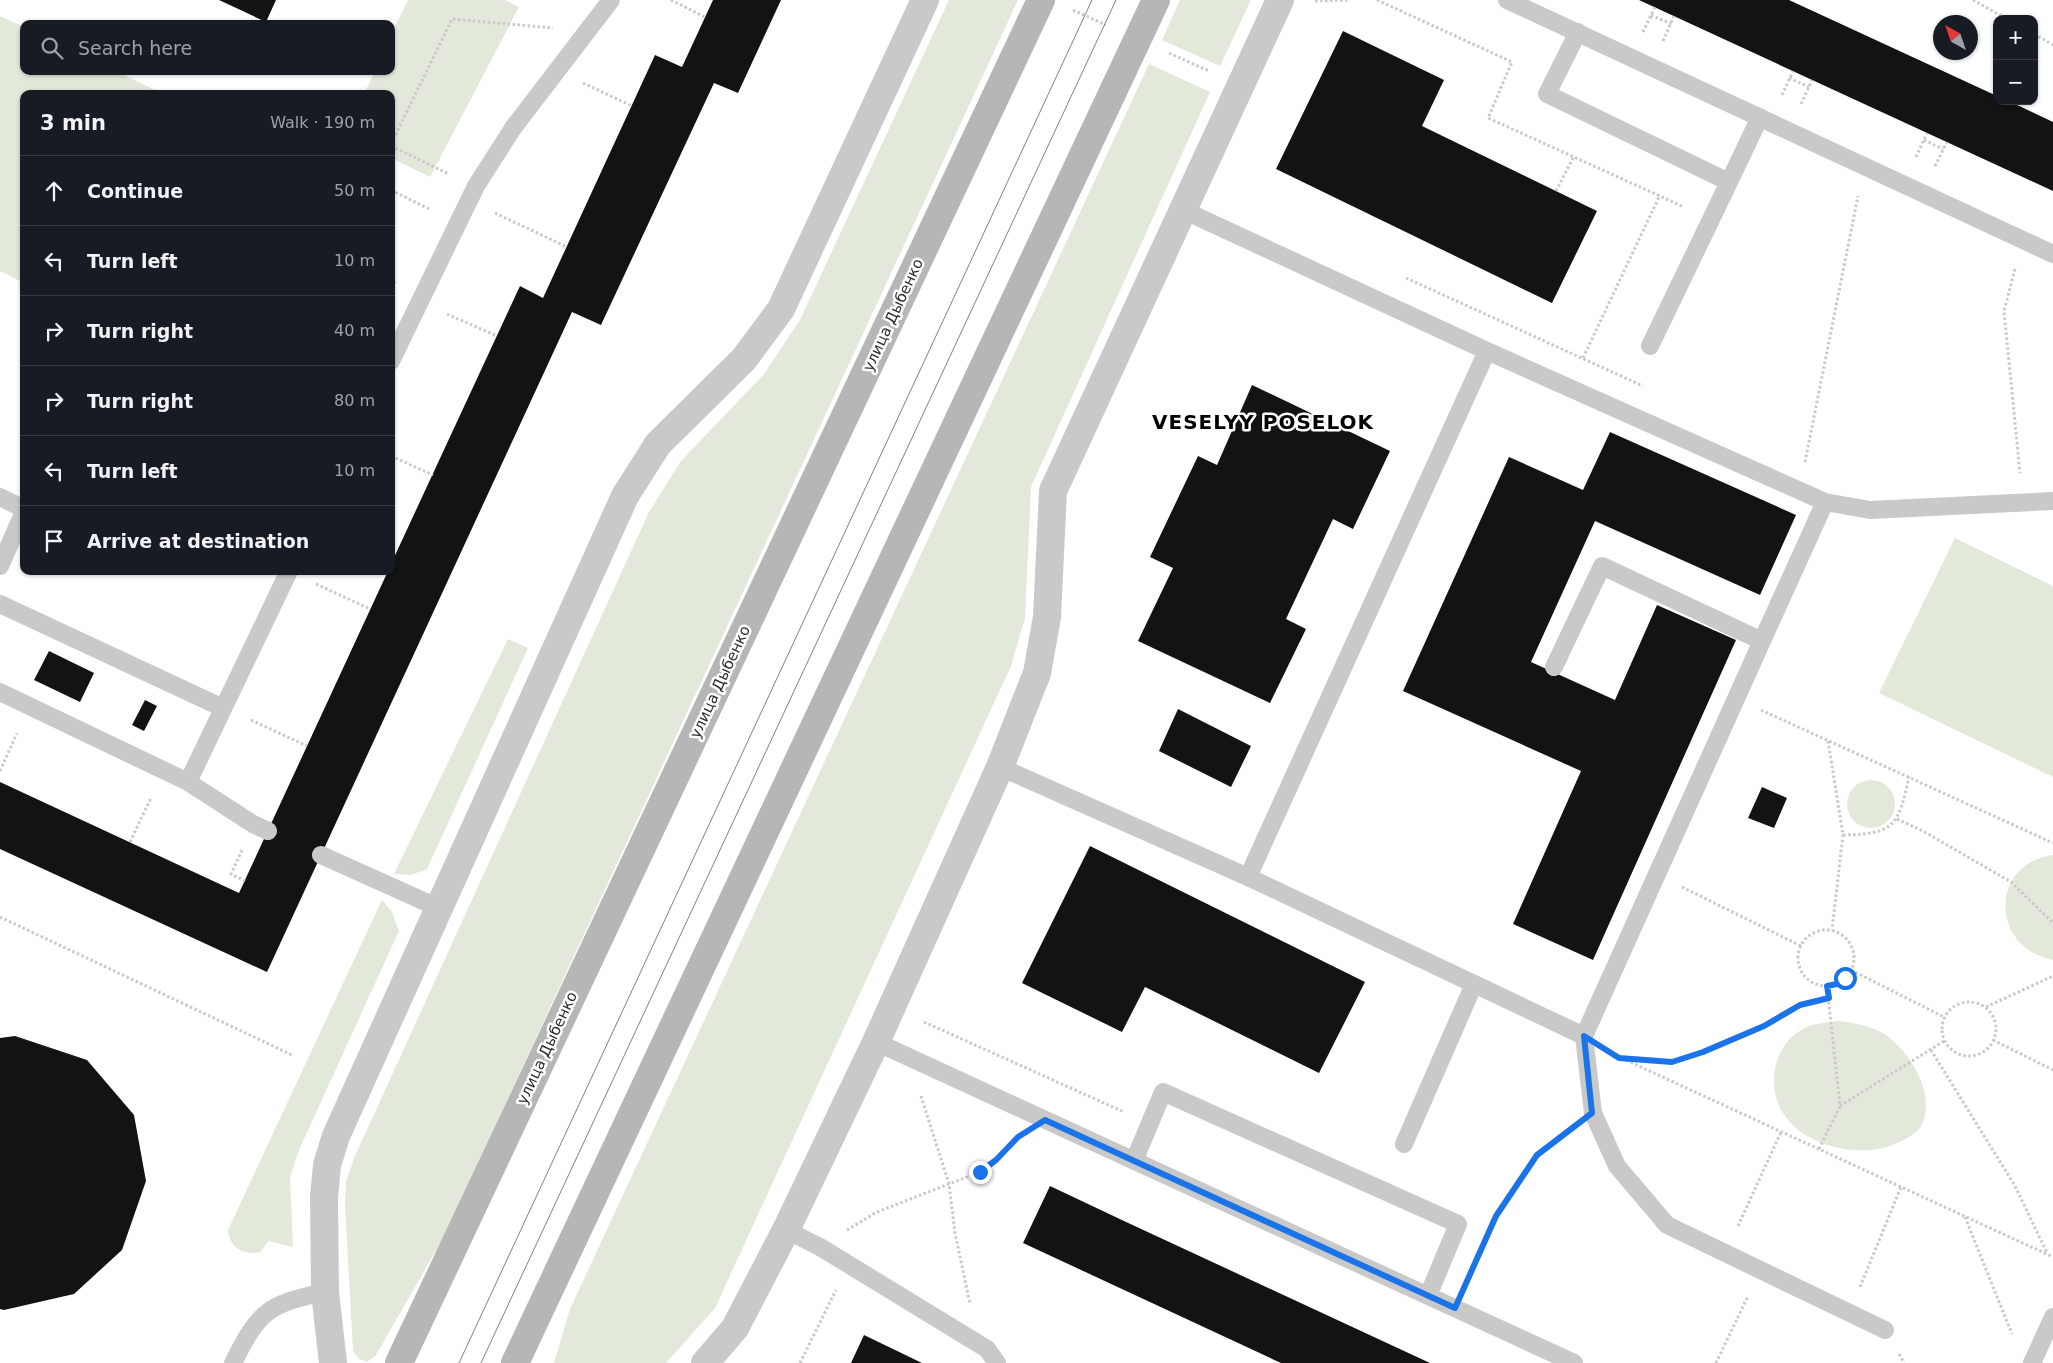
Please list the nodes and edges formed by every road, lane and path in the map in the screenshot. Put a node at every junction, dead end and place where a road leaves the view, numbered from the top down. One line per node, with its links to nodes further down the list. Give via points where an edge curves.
1 (612, 0): 17 (lane)
2 (671, 0): 13 (path)
3 (925, 0): 86 (street, via 781,309 744,360 658,444 625,496)
4 (1156, 0): 18 (main road)
5 (1280, 0): 22 (street)
6 (1349, 0): 9 (path)
7 (1507, 0): 15 (lane)
8 (1974, 0): 12 (path)
9 (1313, 2)
10 (1054, 4): 18 (path); 136 (main road, улица Дыбенко)
11 (1651, 14): 14 (path)
12 (2000, 15)
13 (705, 17)
14 (1671, 24)
15 (1578, 32): 25 (lane); 32 (lane, via 1547,94)
16 (2038, 36): 19 (path)
17 (582, 38): 20 (lane); 26 (path, via 561,29 452,19)
18 (1138, 39): 22 (path); 137 (main road)
19 (2053, 45)
20 (557, 71): 24 (path); 35 (lane, via 513,128)
21 (1789, 78): 23 (path)
22 (1240, 86): 37 (street)
23 (1809, 87)
24 (632, 106)
25 (1760, 117): 31 (lane); 32 (lane)
26 (395, 137)
27 (1924, 140): 29 (path)
28 (395, 147): 35 (path)
29 (1943, 149)
30 (1574, 156): 33 (path)
31 (1864, 166): 39 (lane); 52 (path)
32 (1729, 182): 45 (lane)
33 (1556, 191)
34 (395, 192): 38 (path)
35 (473, 193): 38 (lane); 40 (path)
36 (1660, 195): 48 (path)
37 (1183, 210): 46 (lane); 72 (street, via 1053,491 1047,617 1037,672)
38 (458, 224): 43 (lane)
39 (2022, 240): 41 (lane); 56 (path, via 2004,311)
40 (567, 247)
41 (2053, 254)
42 (1403, 277): 48 (path)
43 (420, 302): 44 (path); 47 (lane)
44 (497, 336)
45 (1650, 346)
46 (1487, 351): 52 (lane); 84 (lane)
47 (395, 353)
48 (1583, 358): 49 (path)
49 (1652, 390)
50 (395, 458): 51 (path)
51 (433, 475)
52 (1801, 492): 55 (lane)
53 (0, 497): 57 (lane)
54 (2053, 501): 56 (lane)
55 (1825, 502): 56 (lane, via 1870,510); 64 (lane)
56 (2023, 503)
57 (20, 509)
58 (20, 520): 59 (lane)
59 (0, 566)
60 (287, 575): 69 (lane)
61 (307, 580): 63 (path)
62 (0, 604): 69 (lane)
63 (370, 609)
64 (1762, 641): 65 (lane, via 1602,566); 67 (lane)
65 (1554, 667)
66 (0, 692): 68 (lane)
67 (1736, 699): 70 (path); 83 (lane)
68 (29, 706): 73 (lane); 74 (path)
69 (223, 708): 71 (path); 76 (lane)
70 (1828, 741): 75 (path); 79 (path)
71 (307, 746)
72 (1000, 767): 84 (lane); 102 (street)
73 (164, 771): 76 (lane); 80 (path)
74 (0, 772)
75 (1909, 777): 77 (path); 81 (path)
76 (188, 782): 78 (lane)
77 (1897, 820): 79 (path, via 1872,834); 88 (path, via 2011,882)
78 (260, 827): 85 (path, via 231,874)
79 (1843, 835): 89 (path)
80 (130, 842)
81 (2053, 843)
82 (321, 855): 86 (lane)
83 (1656, 874): 90 (path); 99 (lane)
84 (1248, 877): 93 (lane)
85 (245, 881)
86 (439, 908): 127 (street, via 336,1136 326,1165)
87 (0, 917): 104 (path)
88 (2053, 923)
89 (1832, 930): 90 (path, via 1820,930 1808,936); 91 (path, via 1842,934 1854,951)
90 (1801, 946): 94 (path, via 1798,957 1803,973 1816,984)
91 (1852, 970): 94 (path, via 1837,984); 97 (path)
92 (2053, 976): 96 (path)
93 (1474, 984): 99 (lane); 113 (lane)
94 (1827, 986): 95 (path)
95 (1829, 998): 106 (path, via 1800,1005 1764,1026 1672,1062); 108 (path)
96 (1986, 1007): 97 (path, via 1962,1002); 100 (path, via 1996,1028)
97 (1944, 1017): 101 (path, via 1941,1029)
98 (924, 1022): 111 (path)
99 (1584, 1036): 106 (path); 109 (lane)
100 (1993, 1040): 101 (path, via 1986,1050 1975,1055 1952,1051); 107 (path)
101 (1944, 1041): 103 (path)
102 (876, 1042): 105 (lane); 119 (street)
103 (1931, 1050): 108 (path); 123 (path, via 2015,1186)
104 (292, 1055)
105 (909, 1058): 110 (lane); 116 (path)
106 (1619, 1058): 112 (path)
107 (2053, 1070)
108 (1840, 1106): 114 (path)
109 (1592, 1113): 120 (path, via 1537,1155 1496,1216); 122 (lane, via 1617,1166 1667,1225)
110 (1045, 1120): 115 (lane); 116 (path, via 1018,1137 980,1172)
111 (1150, 1123): 115 (lane); 128 (lane, via 1163,1092 1458,1224)
112 (1781, 1132): 114 (path); 122 (path)
113 (1404, 1144)
114 (1819, 1150): 117 (path)
115 (1134, 1161): 128 (lane)
116 (949, 1184): 121 (path, via 877,1212); 133 (path, via 955,1233)
117 (1901, 1187): 118 (path); 129 (path)
118 (1965, 1216): 123 (path); 132 (path)
119 (786, 1230): 121 (lane); 138 (street, via 735,1328)
120 (1485, 1242)
121 (820, 1247): 125 (lane)
122 (1726, 1254): 126 (lane)
123 (2047, 1254): 124 (path)
124 (2053, 1257)
125 (849, 1265): 133 (lane); 139 (path)
126 (1759, 1270): 129 (lane); 142 (path)
127 (325, 1292): 134 (lane, via 289,1300 263,1314); 135 (street)
128 (1428, 1296): 141 (lane)
129 (1849, 1313): 131 (lane)
130 (2053, 1317): 143 (lane)
131 (1885, 1330)
132 (2012, 1336)
133 (978, 1343): 140 (lane)
134 (233, 1363)
135 (333, 1363)
136 (399, 1363)
137 (514, 1363)
138 (705, 1363)
139 (800, 1363)
140 (997, 1363)
141 (1574, 1363)
142 (1716, 1363)
143 (2032, 1363)

